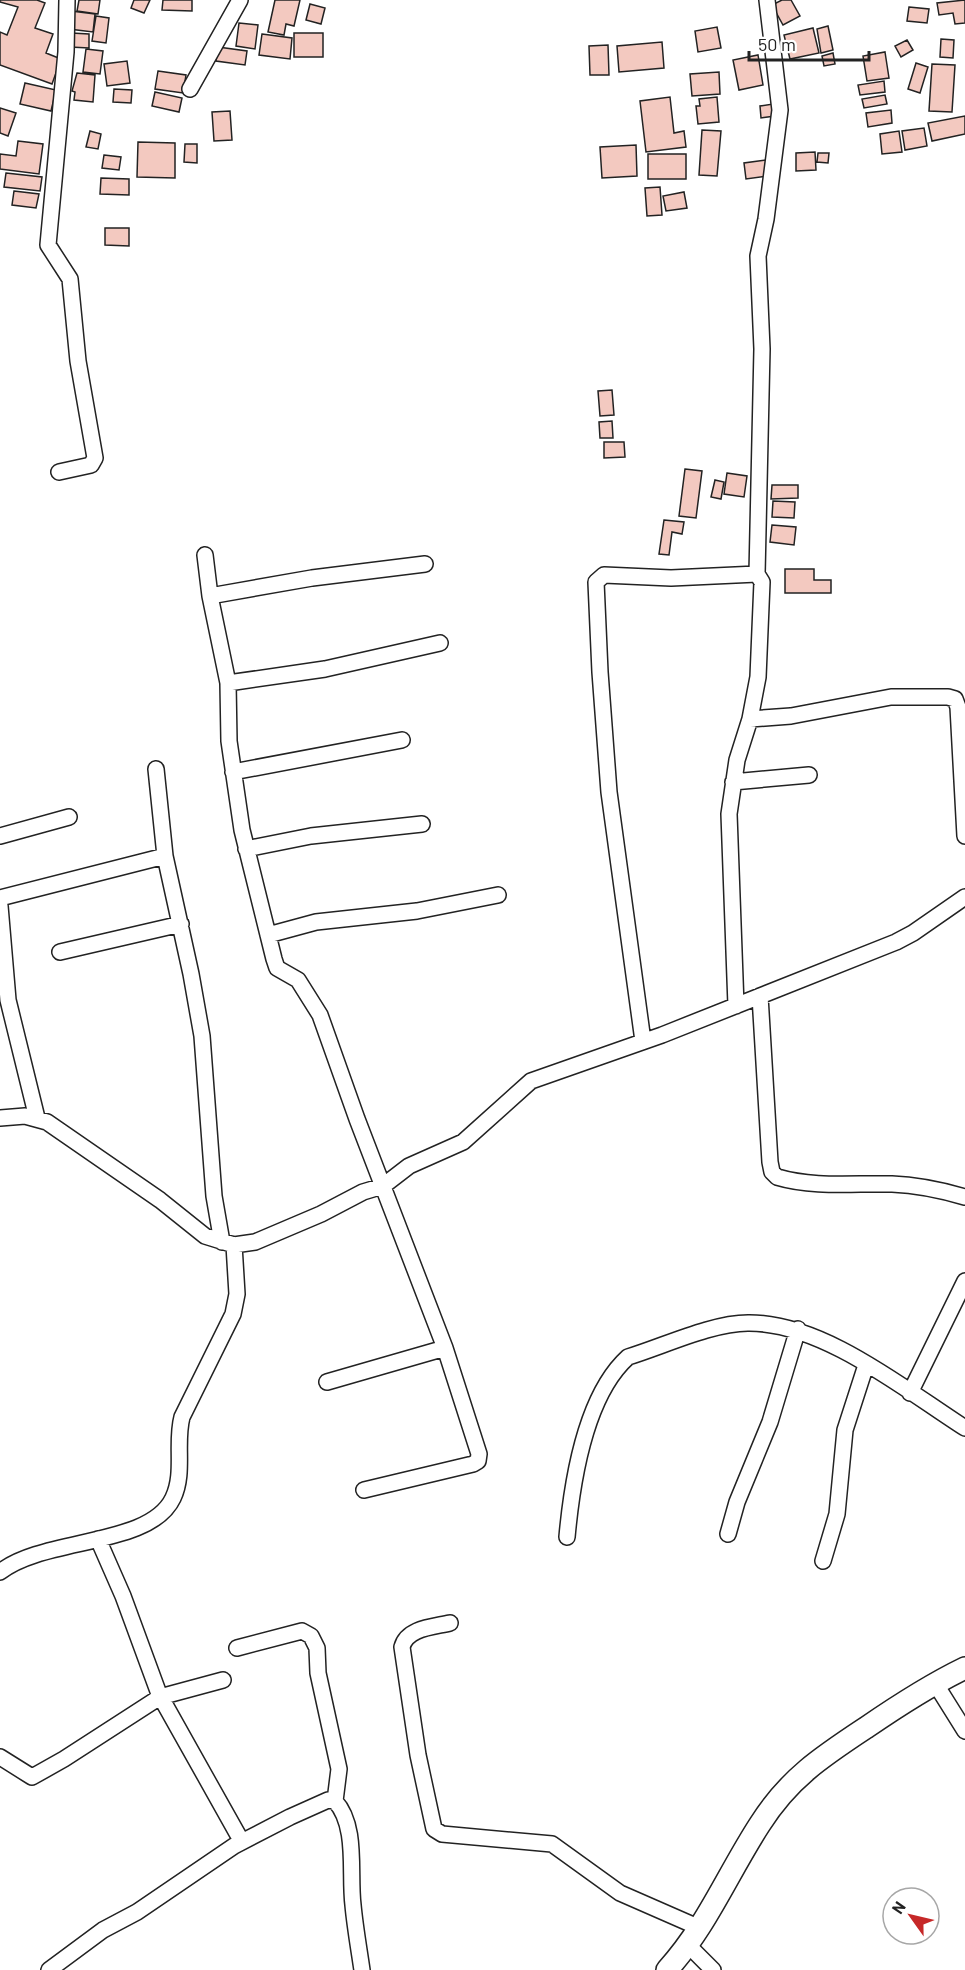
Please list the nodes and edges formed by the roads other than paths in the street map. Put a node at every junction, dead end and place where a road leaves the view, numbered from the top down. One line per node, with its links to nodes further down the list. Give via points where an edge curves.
1 (68, 0): 5 (street, via 48,245 70,279 78,361 95,458 91,465)
2 (240, 0): 4 (street)
3 (767, 0): 8 (street, via 780,110 758,256 762,349)
4 (190, 89)
5 (59, 472)
6 (205, 555): 9 (street)
7 (425, 564): 9 (street)
8 (757, 574): 12 (street, via 762,582 758,677); 33 (street, via 671,578 604,575 596,582 609,792)
9 (210, 596): 11 (street)
10 (440, 643): 11 (street, via 325,669)
11 (228, 683): 15 (street)
12 (750, 719): 17 (street); 21 (street, via 790,716 891,697 955,699)
13 (402, 740): 15 (street)
14 (156, 769): 23 (street)
15 (233, 772): 22 (street)
16 (809, 776): 17 (street)
17 (733, 782): 32 (street, via 729,814)
18 (69, 817): 20 (street)
19 (422, 824): 22 (street, via 311,836)
20 (0, 836)
21 (965, 836)
22 (246, 849): 29 (street)
23 (165, 856): 26 (street); 28 (street)
24 (498, 896): 29 (street, via 417,911 316,922)
25 (965, 897): 31 (street, via 904,937)
26 (0, 898)
27 (0, 906): 35 (street, via 8,1000)
28 (181, 924): 30 (street); 38 (street, via 202,1036 214,1196)
29 (268, 935): 36 (street, via 277,968 298,980 320,1015)
30 (60, 952)
31 (760, 996): 32 (street); 37 (street, via 770,1162 777,1177 842,1185 932,1187)
32 (736, 1006): 33 (street)
33 (643, 1041): 36 (street, via 531,1081 463,1142 409,1166)
34 (0, 1118): 35 (street)
35 (37, 1118): 38 (street, via 83,1144 205,1236)
36 (383, 1186): 38 (street, via 363,1191 265,1238); 41 (street)
37 (965, 1197)
38 (228, 1243): 49 (street, via 237,1294 233,1314 182,1417 178,1432 179,1474 172,1500 166,1509 140,1527)
39 (965, 1281): 44 (street)
40 (798, 1329): 42 (street); 47 (street, via 770,1422); 48 (street, via 747,1323 714,1329 628,1357 619,1365 587,1433 571,1499)
41 (445, 1348): 43 (street); 46 (street, via 478,1461)
42 (866, 1365): 44 (street); 50 (street, via 845,1430 837,1514)
43 (327, 1382)
44 (910, 1393): 45 (street)
45 (965, 1428)
46 (364, 1490)
47 (728, 1534)
48 (567, 1537)
49 (98, 1539): 51 (street, via 32,1554); 57 (street)
50 (823, 1561)
51 (0, 1572)
52 (450, 1623): 62 (street, via 412,1632 404,1638 402,1647 434,1829 442,1834 552,1844 620,1893)
53 (237, 1648): 60 (street, via 302,1631 311,1636 317,1648 318,1673 339,1769)
54 (965, 1668): 56 (street)
55 (223, 1680): 57 (street)
56 (935, 1683): 58 (street); 62 (street, via 810,1765 786,1789 760,1823)
57 (160, 1697): 59 (street, via 32,1777); 61 (street)
58 (965, 1731)
59 (0, 1757)
60 (335, 1801): 61 (street, via 328,1800); 65 (street, via 349,1838 352,1905)
61 (242, 1842): 64 (street, via 103,1930)
62 (700, 1928): 63 (street)
63 (689, 1946): 66 (street); 67 (street)
64 (49, 1970)
65 (362, 1970)
66 (667, 1970)
67 (713, 1970)

